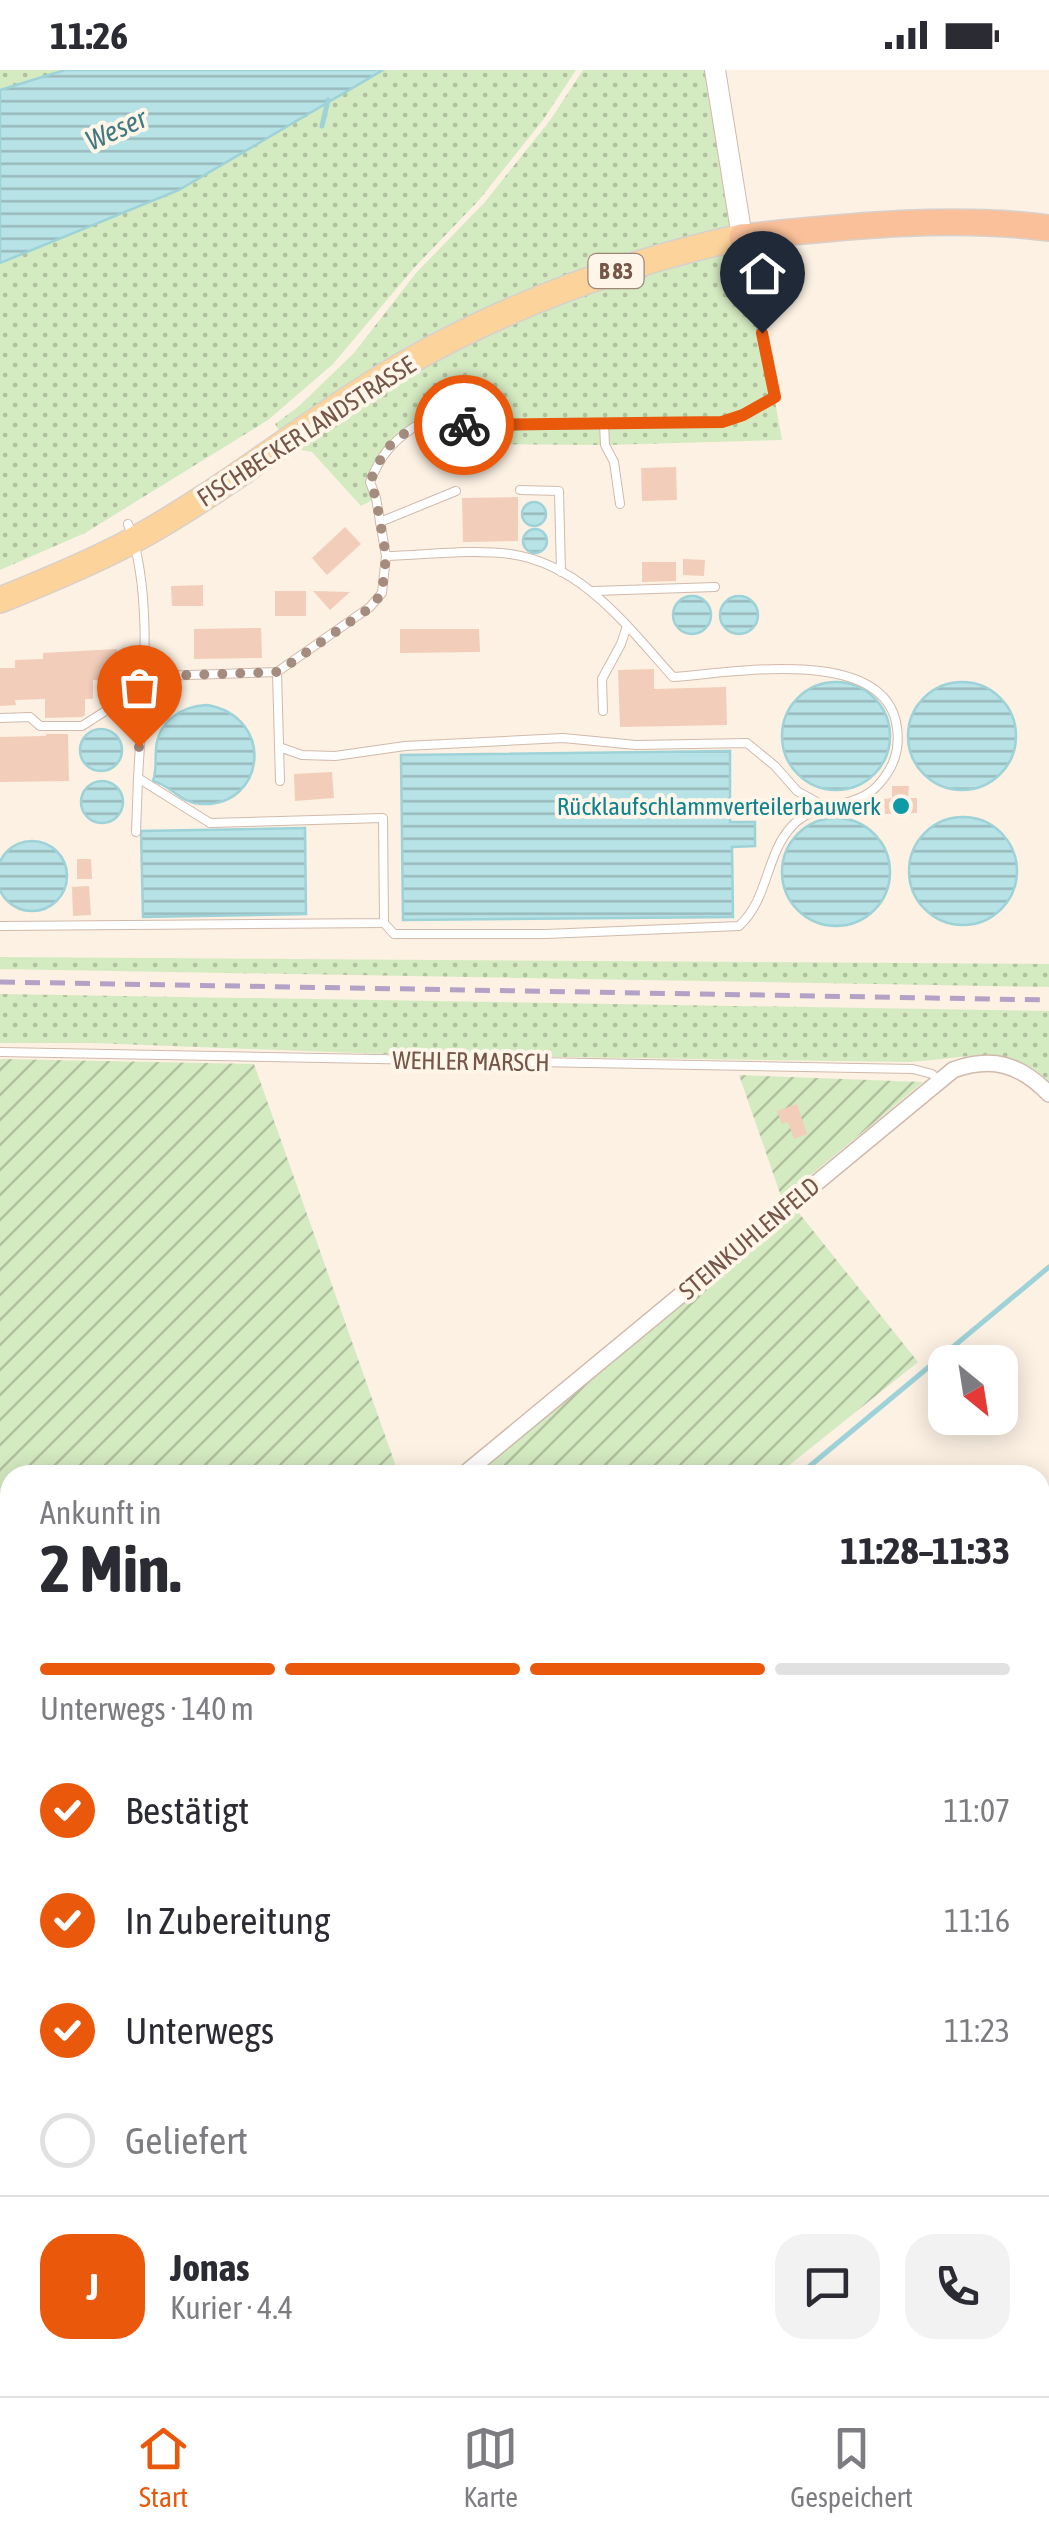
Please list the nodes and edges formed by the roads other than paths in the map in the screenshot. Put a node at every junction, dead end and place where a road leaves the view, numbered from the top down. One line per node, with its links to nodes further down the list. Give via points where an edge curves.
1 (715, 70): 3 (street)
2 (1049, 228): 3 (highway, B 83, via 878,224)
3 (742, 237): 4 (lane, via 775,397 722,422); 9 (main road, FISCHBECKER LANDSTRASSE / B 83, via 584,280 494,319 375,383)
4 (604, 423): 7 (lane); 8 (lane, via 414,427 380,456 370,482)
5 (520, 490): 11 (lane, via 558,491)
6 (456, 491): 8 (lane)
7 (620, 504)
8 (380, 522): 10 (lane)
9 (131, 532): 14 (main road, FISCHBECKER LANDSTRASSE / B 83, via 70,572); 17 (lane, via 142,580)
10 (386, 556): 11 (lane, via 508,554); 16 (lane, via 382,593 370,608)
11 (561, 572): 13 (lane)
12 (714, 588): 13 (lane)
13 (594, 592): 15 (lane)
14 (0, 600)
15 (627, 626): 18 (lane, via 602,680); 23 (lane, via 673,677 782,669 868,682 896,719 894,765 856,800)
16 (278, 672): 17 (lane, via 160,676); 20 (lane)
17 (142, 686): 19 (lane, via 82,726); 21 (lane)
18 (602, 711)
19 (0, 718)
20 (279, 747): 22 (lane); 23 (lane, via 334,756 563,738 746,744)
21 (138, 778): 24 (lane); 25 (lane, via 210,823 383,818)
22 (280, 781)
23 (825, 806): 25 (lane, via 792,826 754,912 739,926 394,934)
24 (136, 832)
25 (384, 923): 26 (lane)
26 (0, 926)
27 (0, 1052): 28 (lane, WEHLER MARSCH, via 913,1069)
28 (938, 1081): 29 (street, STEINKUHLENFELD, via 988,1061 1024,1072); 30 (street, STEINKUHLENFELD)
29 (1049, 1094)
30 (474, 1465)

